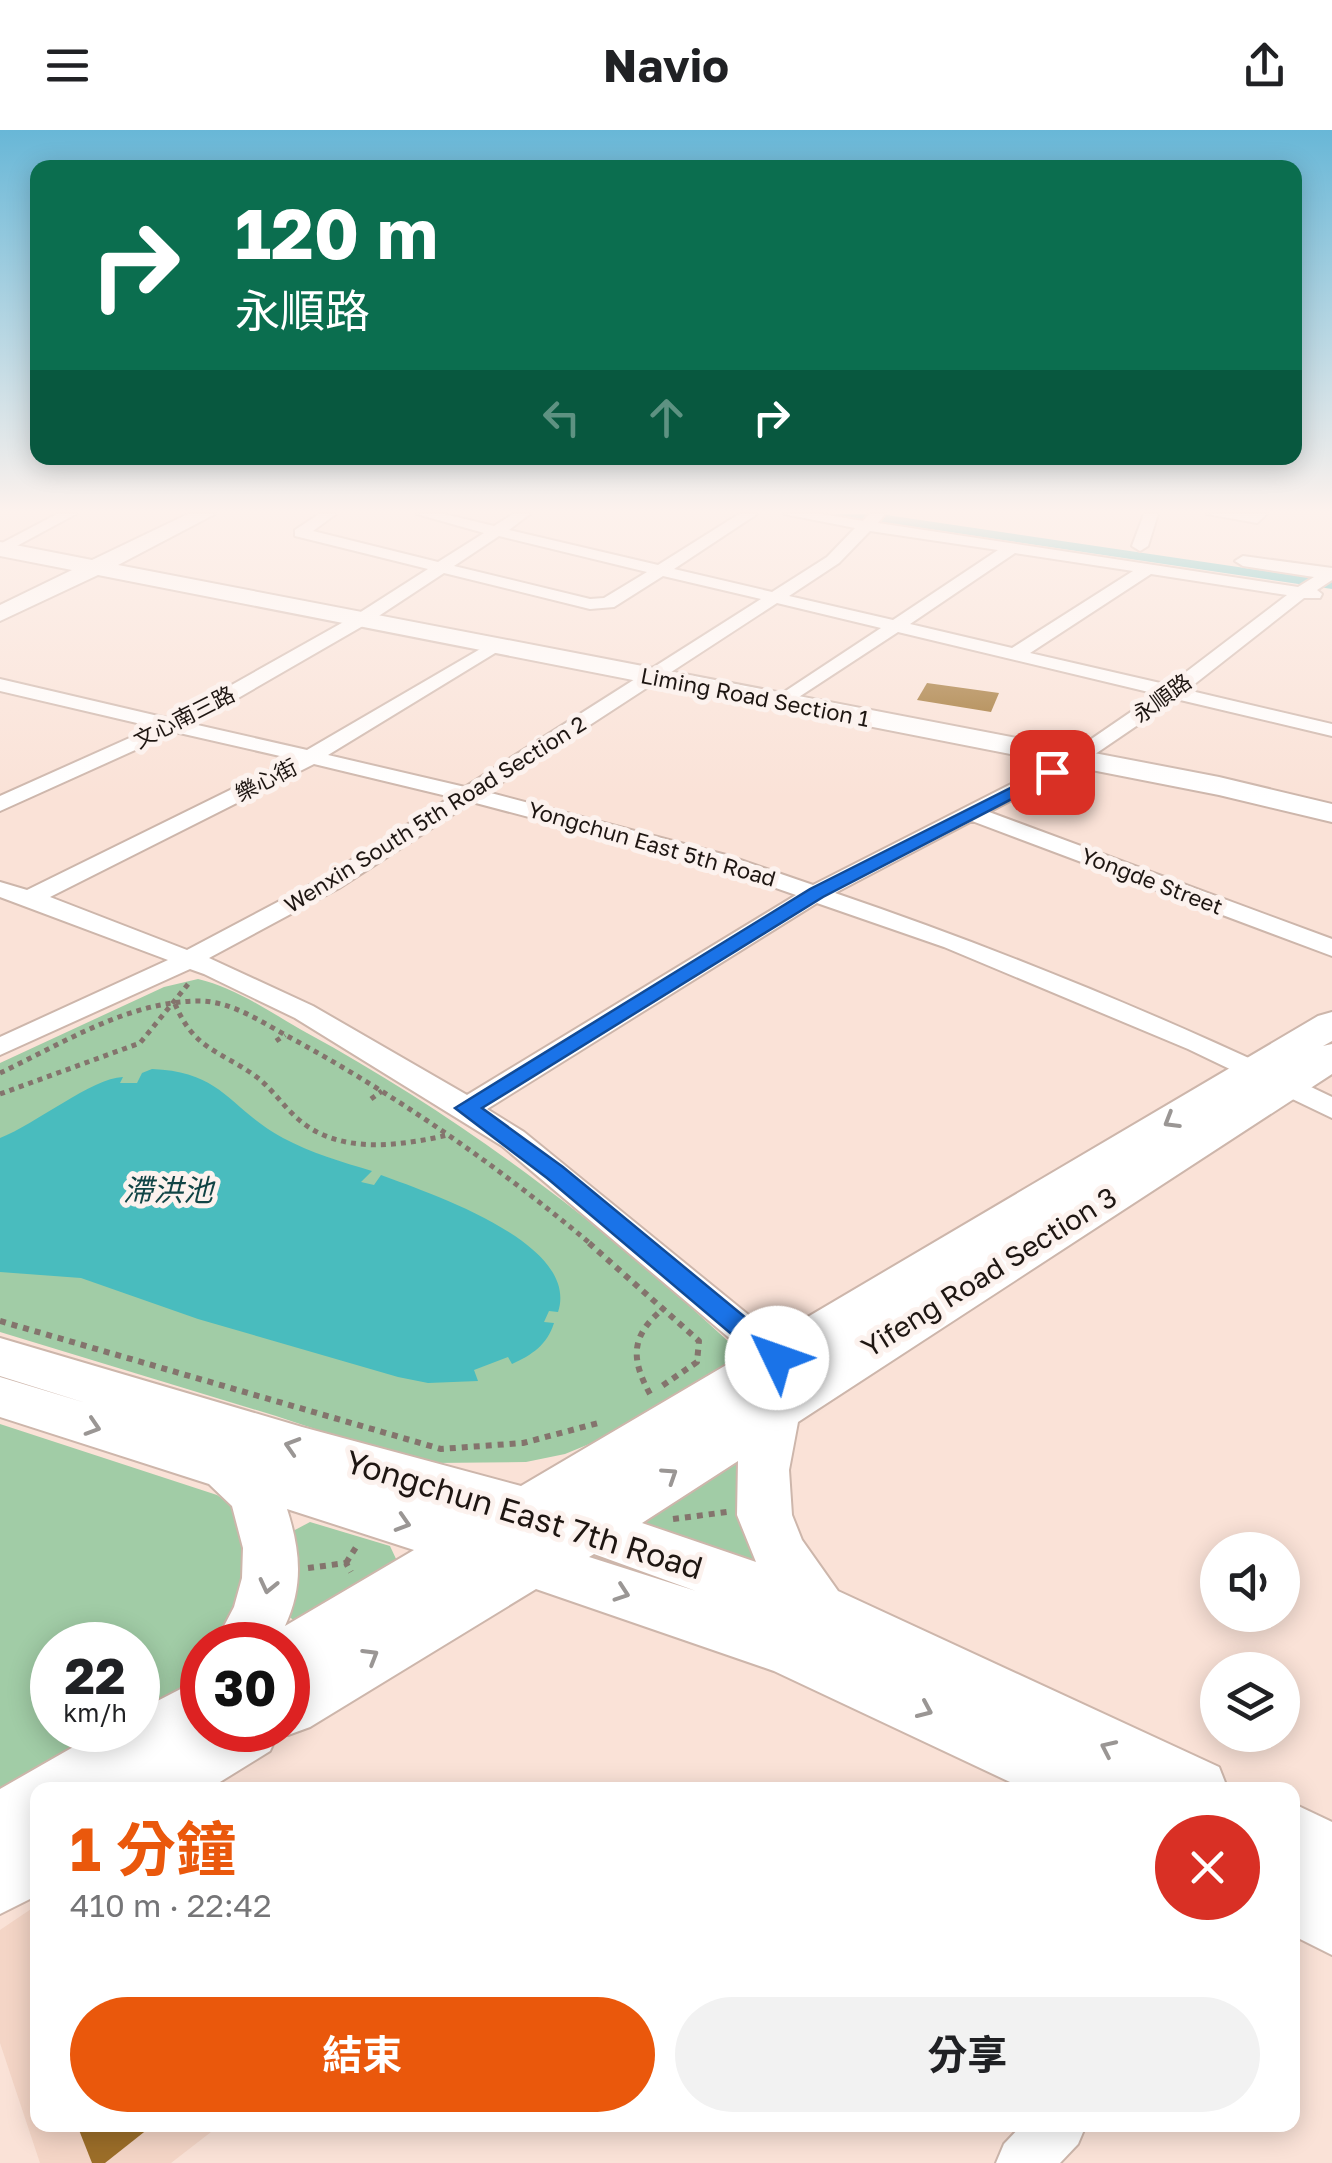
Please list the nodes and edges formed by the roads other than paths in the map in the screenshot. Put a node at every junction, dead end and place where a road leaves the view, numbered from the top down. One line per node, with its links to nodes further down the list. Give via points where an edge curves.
1 (309, 609): 8 (street, Liming Road Section 1)
2 (377, 609): 8 (street, 文心南三路)
3 (757, 609): 14 (street, Wenxin South 5th Road Section 2)
4 (829, 609): 9 (street)
5 (934, 609): 9 (street)
6 (1086, 609): 13 (street)
7 (1279, 609): 16 (street, 永順路)
8 (362, 619): 12 (street, Liming Road Section 1); 18 (street, 文心南三路)
9 (898, 626): 11 (street); 17 (street)
10 (995, 627): 11 (street)
11 (973, 643): 13 (street)
12 (494, 646): 14 (street, Liming Road Section 1); 20 (street, 樂心街)
13 (1017, 653): 16 (street)
14 (649, 676): 17 (street, Liming Road Section 1); 22 (street, Wenxin South 5th Road Section 2)
15 (0, 686): 18 (street, Yongchun East 5th Road)
16 (1172, 693): 19 (street); 21 (street, 永順路)
17 (782, 702): 21 (street, Liming Road Section 1)
18 (175, 725): 20 (street, Yongchun East 5th Road); 23 (street, 文心南三路)
19 (1332, 730)
20 (310, 758): 22 (street, Yongchun East 5th Road); 28 (street, 樂心街)
21 (1074, 759): 24 (street, Liming Road Section 1); 25 (street, 永順路)
22 (471, 796): 27 (street, Yongchun East 5th Road, via 630,835); 30 (street, Wenxin South 5th Road Section 2)
23 (0, 804)
24 (1332, 812)
25 (972, 813): 27 (street, 永順路); 29 (street, Yongde Street)
26 (0, 889): 28 (street)
27 (816, 893): 34 (street, Yongchun East 5th Road, via 953,942); 36 (street, 永順路)
28 (29, 898): 30 (street)
29 (1332, 948)
30 (191, 969): 32 (street, Wenxin South 5th Road Section 2); 36 (street, via 304,1012)
31 (1332, 1024): 34 (street, Yifeng Road Section 3)
32 (0, 1047)
33 (1332, 1056): 34 (street, Yifeng Road Section 3)
34 (1270, 1079): 35 (street, Yongchun East 5th Road); 38 (street, Yifeng Road Section 3)
35 (1332, 1109)
36 (458, 1122): 38 (street, via 513,1139 576,1189)
37 (0, 1357): 42 (street, Yongchun East 7th Road, one-way to 37, via 302,1448)
38 (776, 1383): 41 (street, Yifeng Road Section 3, one-way to 38); 42 (street, Yifeng Road Section 3); 44 (street, via 758,1482 762,1513 781,1559)
39 (0, 1397): 40 (street, Yongchun East 7th Road, one-way to 40)
40 (228, 1469): 43 (street, Yongchun East 7th Road, one-way to 43); 45 (street, one-way to 45, via 256,1495 272,1548 272,1578)
41 (588, 1528): 42 (street, Yifeng Road Section 3); 44 (street, Yongchun East 7th Road)
42 (530, 1536): 43 (street, Yongchun East 7th Road); 47 (street, Yifeng Road Section 3, one-way to 42); 52 (street, Yongchun East 7th Road, one-way to 52, via 1000,1742)
43 (472, 1544): 46 (street)
44 (818, 1610): 53 (street, Yongchun East 7th Road, one-way to 44)
45 (256, 1622)
46 (310, 1643)
47 (310, 1691)
48 (180, 1720): 50 (street)
49 (211, 1752): 51 (street)
50 (74, 1782)
51 (160, 1782)
52 (1077, 1782)
53 (1179, 1782)
54 (30, 1808): 55 (street)
55 (0, 1825)
56 (1313, 1853): 59 (street)
57 (30, 1862): 58 (street)
58 (0, 1880)
59 (1332, 1921)
60 (1052, 2132): 61 (street)
61 (1023, 2163)

